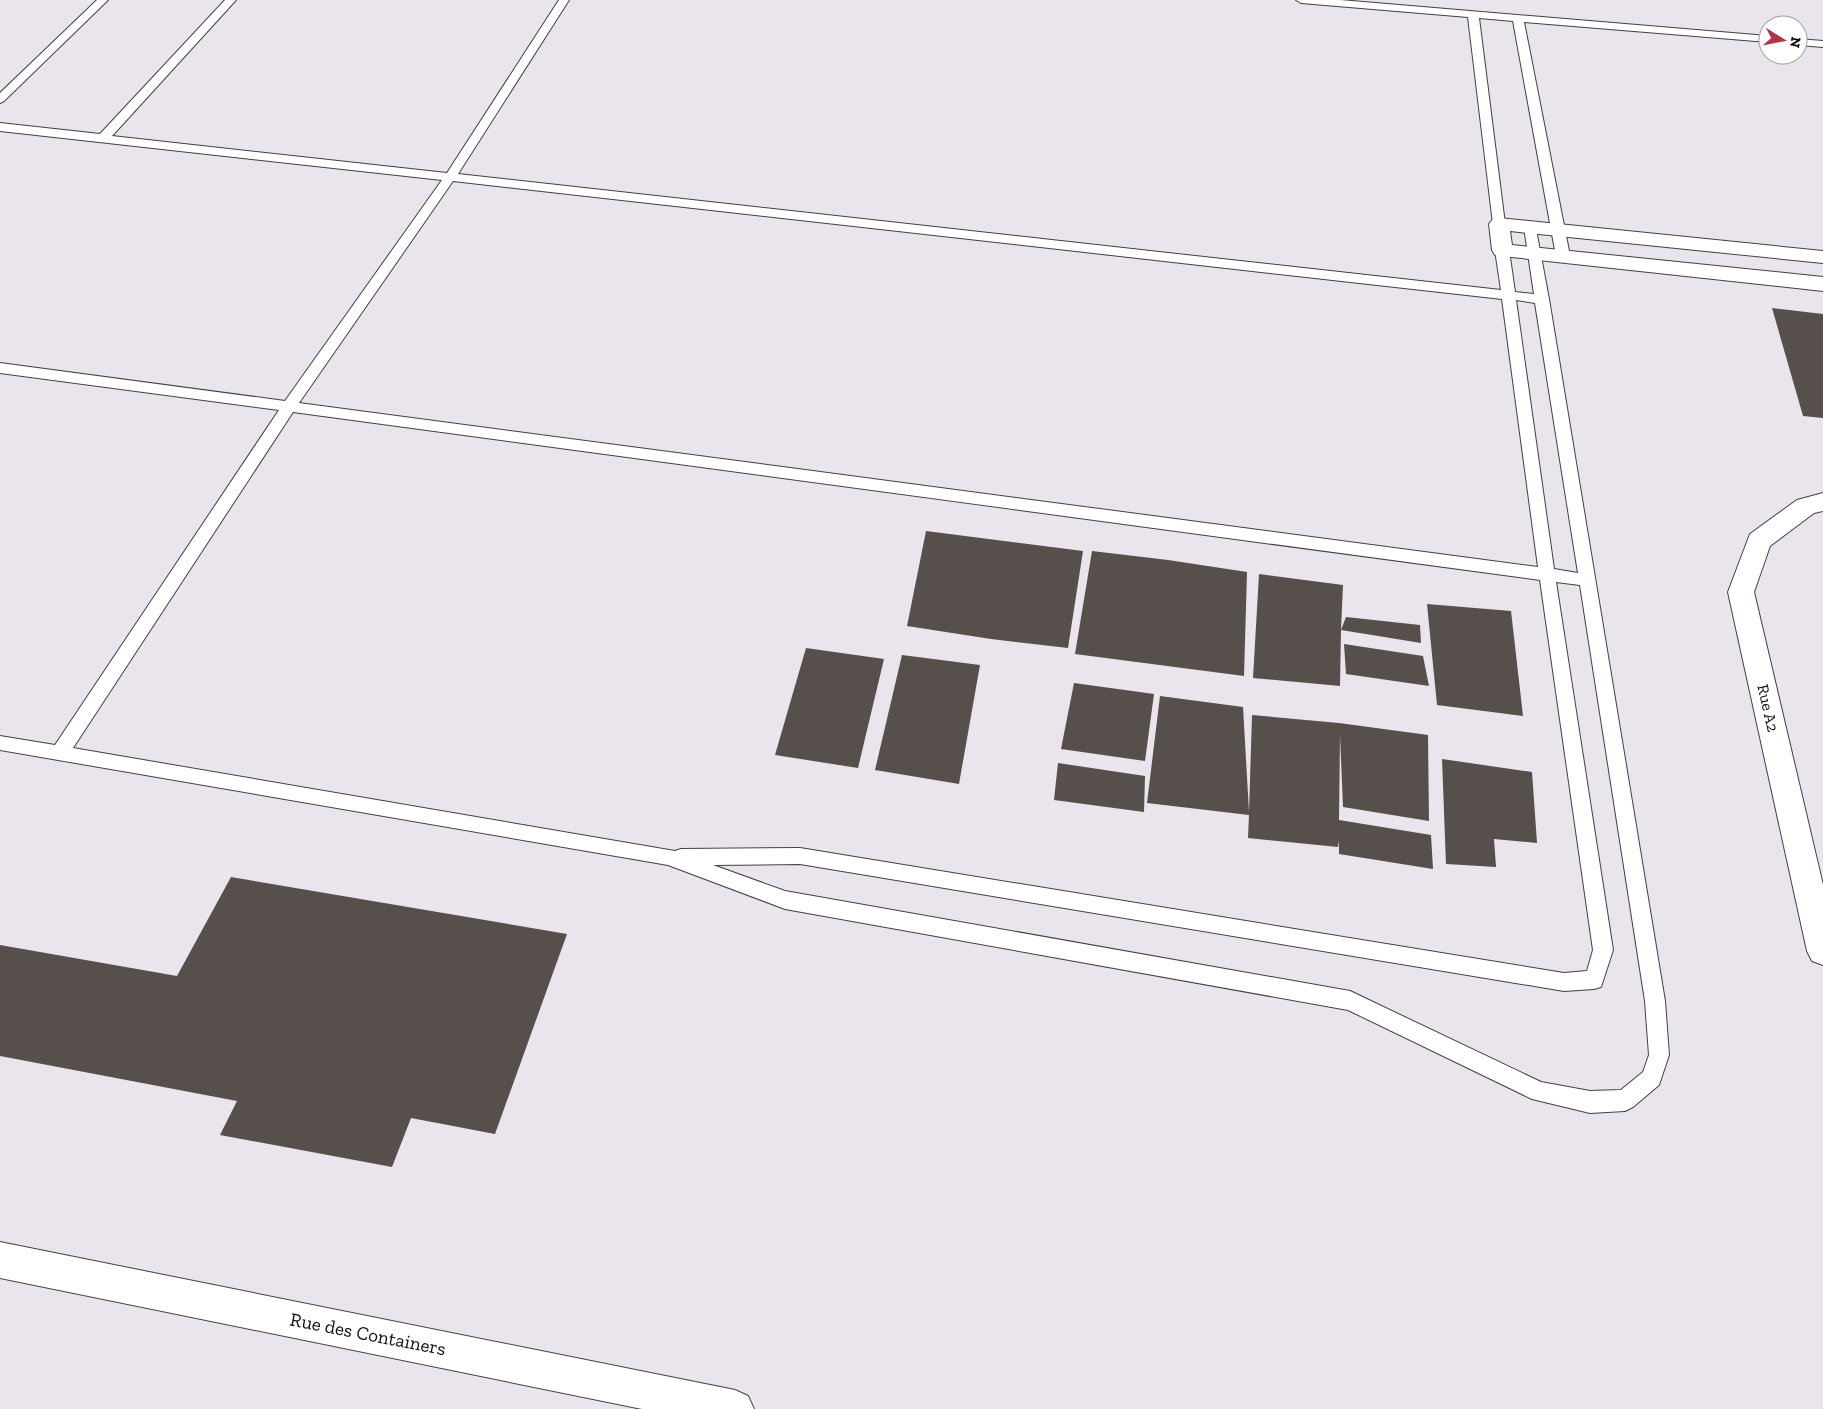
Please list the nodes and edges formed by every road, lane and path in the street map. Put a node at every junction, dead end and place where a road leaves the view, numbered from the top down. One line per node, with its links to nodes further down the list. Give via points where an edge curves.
1 (103, 0): 10 (lane)
2 (231, 0): 12 (lane)
3 (564, 0): 13 (lane)
4 (1301, 0): 5 (lane)
5 (1473, 14): 6 (lane); 14 (lane)
6 (1518, 18): 7 (lane); 16 (lane)
7 (1758, 38)
8 (1808, 43): 9 (lane)
9 (1823, 44)
10 (0, 99)
11 (0, 127): 12 (lane)
12 (103, 138): 13 (lane)
13 (451, 176): 22 (lane); 25 (lane)
14 (1499, 224): 15 (street); 17 (street)
15 (1530, 227): 16 (street); 18 (lane)
16 (1558, 229): 19 (lane); 20 (street)
17 (1502, 250): 18 (street); 22 (lane)
18 (1534, 254): 19 (street); 23 (lane)
19 (1563, 256): 21 (street)
20 (1823, 257)
21 (1823, 284)
22 (1509, 295): 23 (lane); 27 (lane)
23 (1542, 299): 28 (lane)
24 (0, 368): 25 (lane)
25 (289, 406): 27 (lane); 30 (lane)
26 (1823, 502): 32 (street, Rue A2, via 1806,506 1759,541 1742,592)
27 (1547, 575): 28 (lane); 31 (lane, via 1603,950 1594,980 1564,982 800,856)
28 (1587, 580): 31 (lane, via 1655,1001 1659,1055 1652,1078 1625,1100 1590,1102 1539,1092 1350,1001 786,900)
29 (0, 743): 30 (lane)
30 (60, 752): 31 (lane)
31 (668, 857)
32 (1823, 951)
33 (0, 1260): 34 (street, Rue des Containers)
34 (735, 1409)

